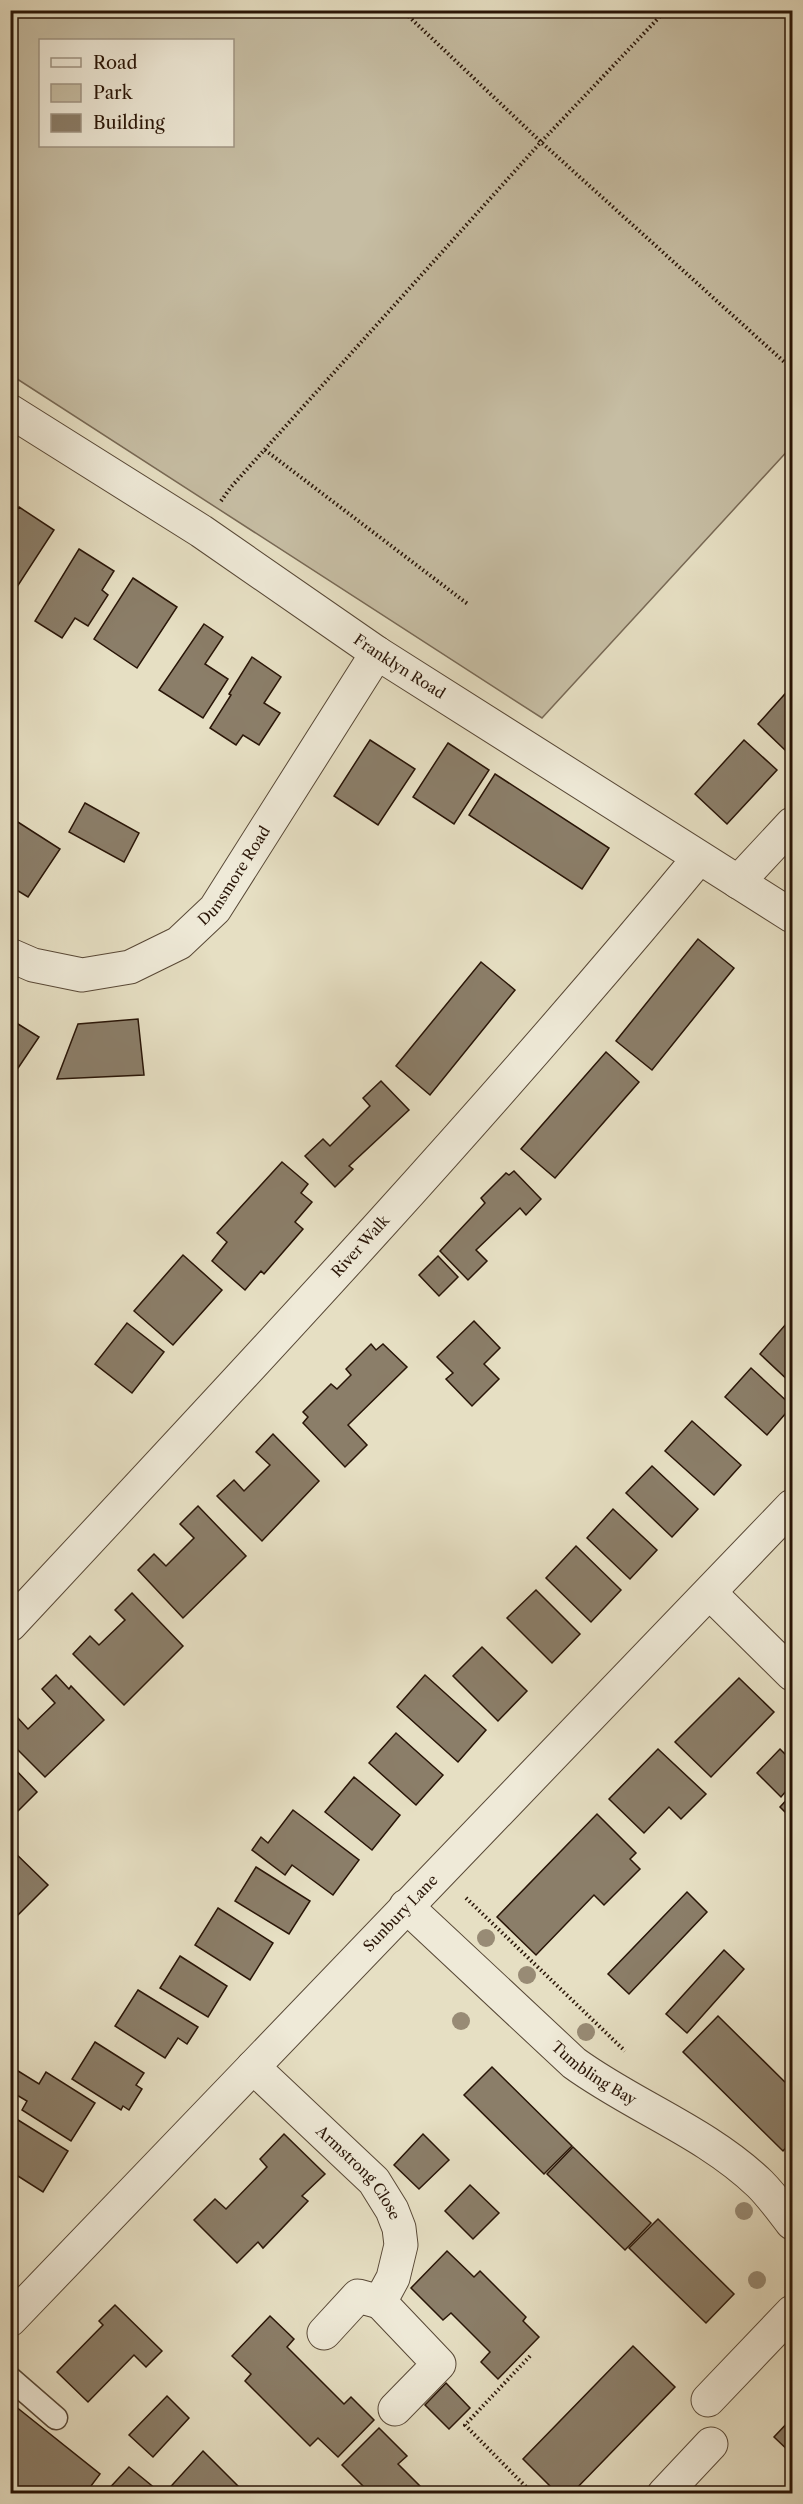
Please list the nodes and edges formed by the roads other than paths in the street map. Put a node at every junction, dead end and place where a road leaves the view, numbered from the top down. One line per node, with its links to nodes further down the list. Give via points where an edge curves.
1 (10, 411): 2 (street, Franklyn Road, via 201,531)
2 (377, 653): 4 (street, Franklyn Road); 7 (street, Dunsmore Road, via 216,909 180,943 130,967 82,975)
3 (792, 824): 5 (street)
4 (699, 858): 5 (street, Franklyn Road); 10 (street, River Walk, via 488,1106)
5 (738, 882): 6 (street, Franklyn Road)
6 (792, 916)
7 (10, 955)
8 (792, 1506): 9 (street, Sunbury Lane)
9 (710, 1593): 11 (street); 12 (street, Sunbury Lane)
10 (10, 1625)
11 (792, 1674)
12 (406, 1906): 13 (street, Sunbury Lane); 14 (street, Tumbling Bay, via 574,2063 732,2162 760,2184)
13 (253, 2067): 15 (street, Armstrong Close, via 374,2181 392,2210 401,2245 393,2278); 17 (street, Sunbury Lane)
14 (792, 2223)
15 (380, 2302): 18 (street, via 358,2296); 21 (street, via 439,2364)
16 (792, 2312): 20 (street)
17 (10, 2320)
18 (324, 2333)
19 (10, 2378): 22 (lane)
20 (708, 2400)
21 (394, 2409)
22 (56, 2418)
23 (711, 2444): 24 (street)
24 (664, 2493)

